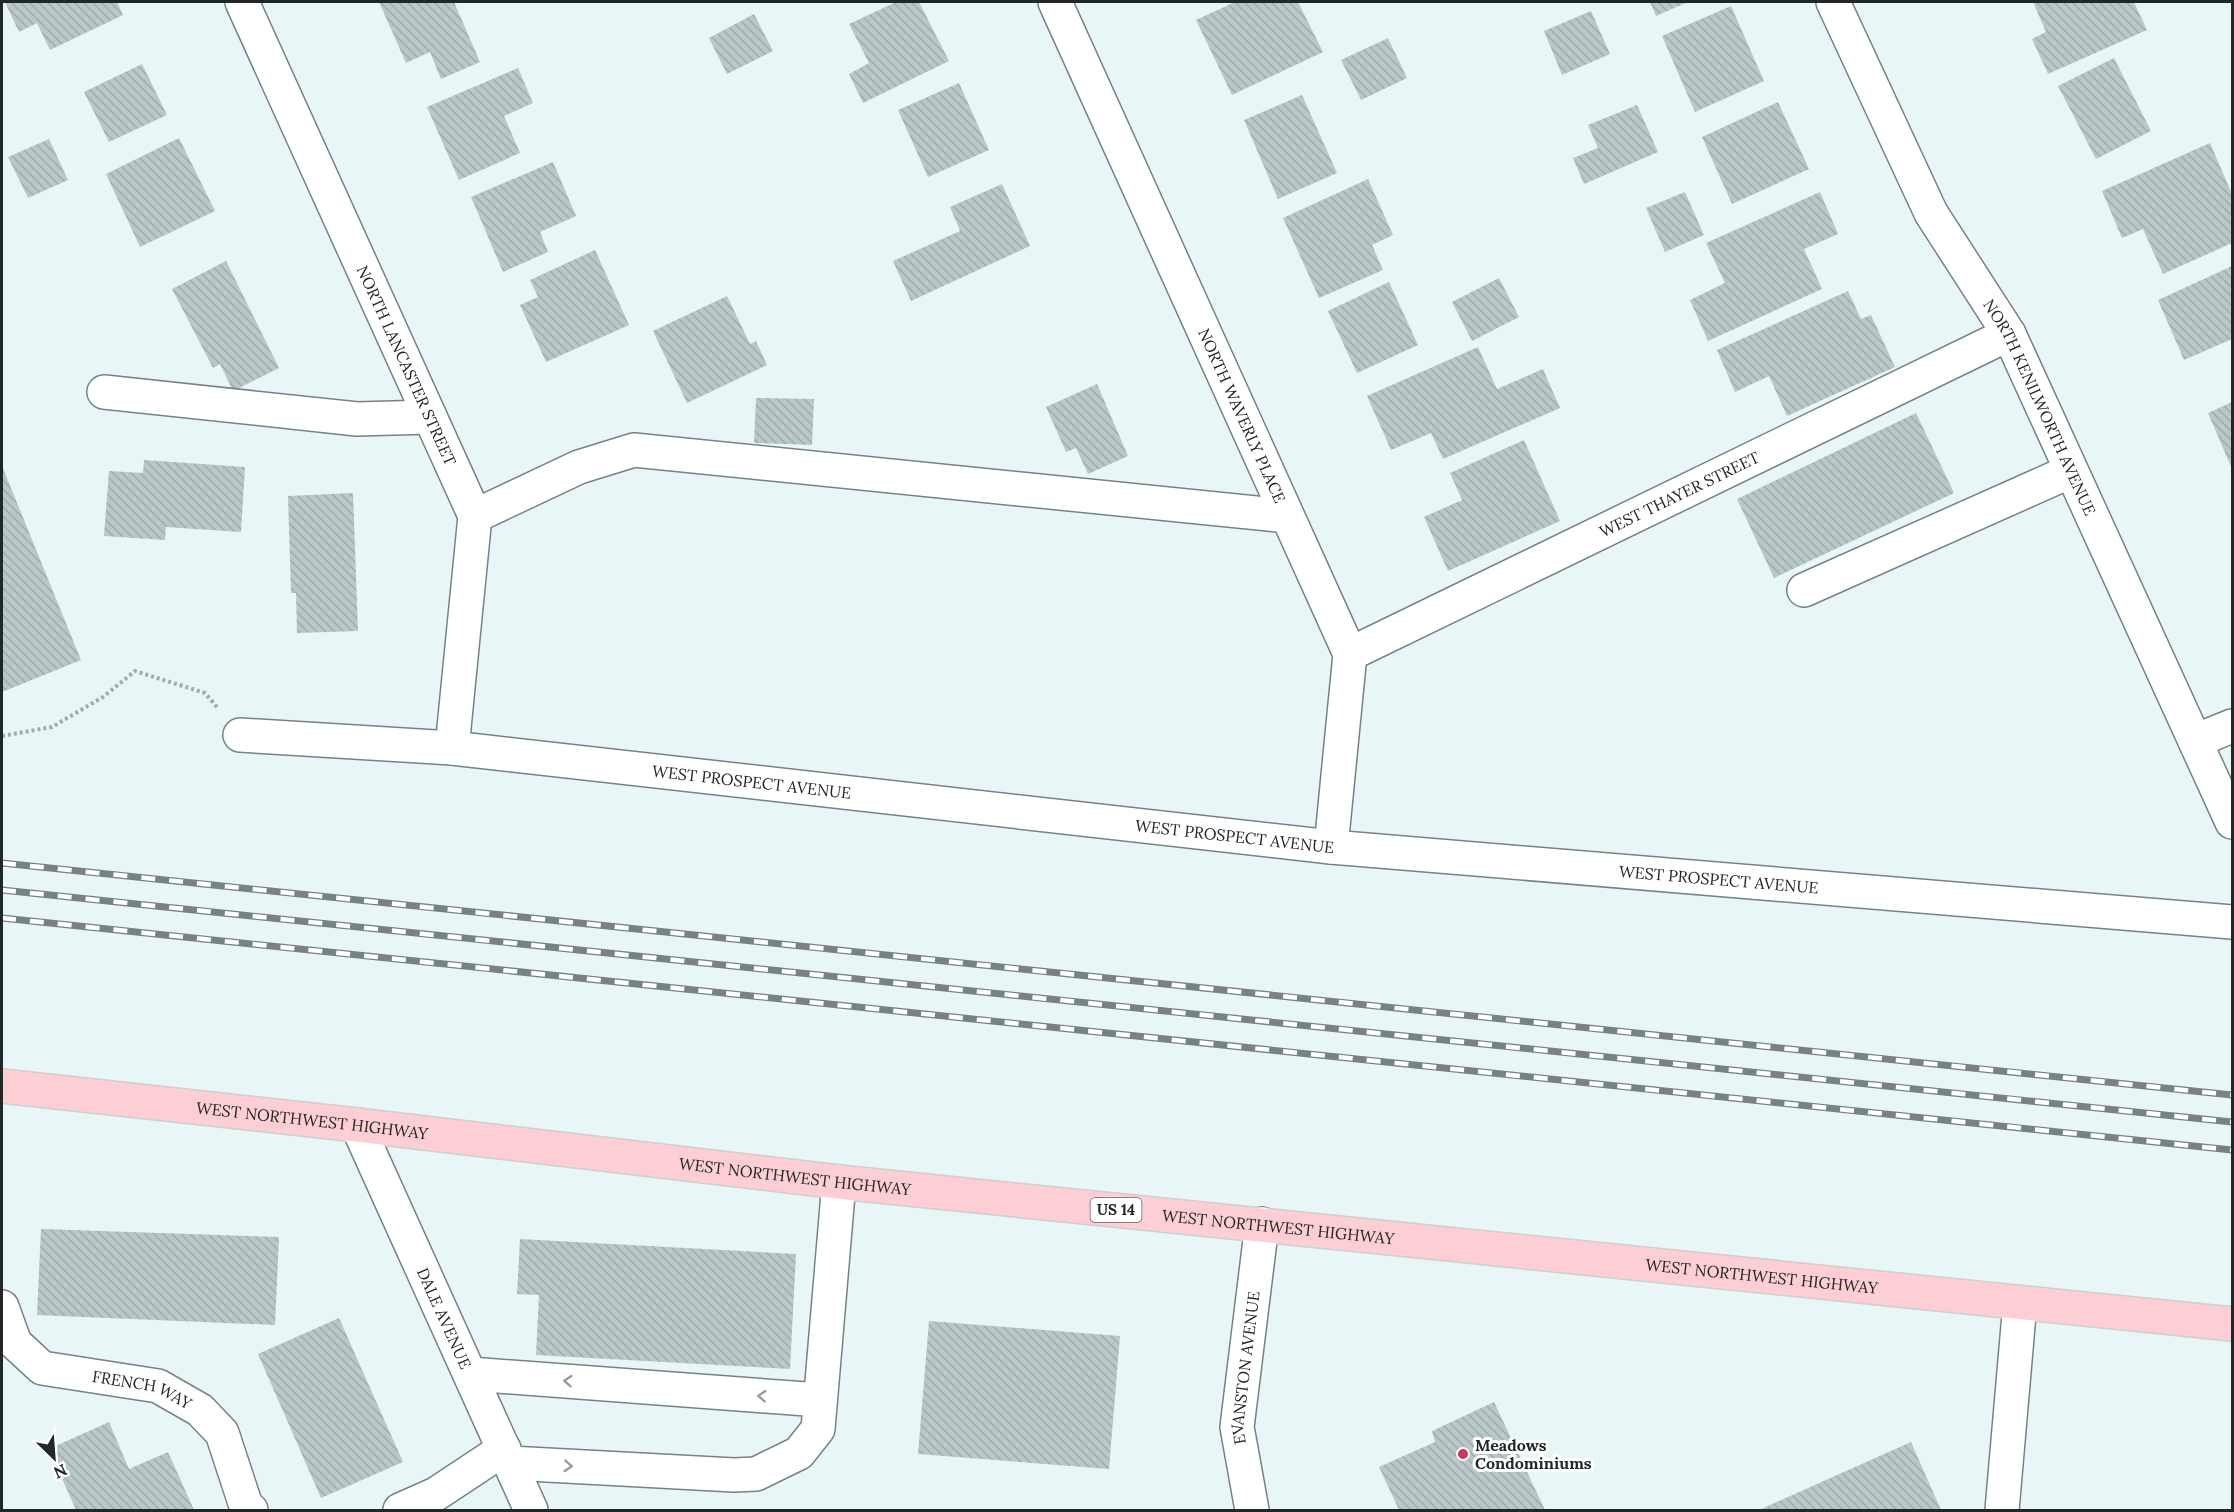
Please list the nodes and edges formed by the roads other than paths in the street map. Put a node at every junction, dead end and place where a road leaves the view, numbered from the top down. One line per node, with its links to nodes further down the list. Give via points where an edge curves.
1 (242, 2): 6 (street, NORTH LANCASTER STREET)
2 (1055, 2): 9 (street, NORTH WAVERLY PLACE)
3 (1833, 2): 4 (street, NORTH KENILWORTH AVENUE, via 1931,213)
4 (2009, 334): 7 (street, NORTH KENILWORTH AVENUE); 11 (street, WEST THAYER STREET)
5 (104, 392): 6 (street, via 357,419)
6 (430, 417): 8 (street, NORTH LANCASTER STREET)
7 (2071, 471): 10 (street); 14 (street, NORTH KENILWORTH AVENUE)
8 (475, 516): 9 (street, via 579,467 634,450); 15 (street)
9 (1287, 516): 11 (street, NORTH WAVERLY PLACE)
10 (1804, 590)
11 (1350, 654): 17 (street)
12 (2232, 726): 14 (street)
13 (240, 735): 15 (street, WEST PROSPECT AVENUE)
14 (2195, 741): 16 (street, NORTH KENILWORTH AVENUE)
15 (452, 748): 17 (street, WEST PROSPECT AVENUE)
16 (2232, 822)
17 (1331, 847): 18 (street, WEST PROSPECT AVENUE)
18 (2232, 922)
19 (2, 1086): 20 (main road, WEST NORTHWEST HIGHWAY / US 14)
20 (357, 1125): 21 (main road, WEST NORTHWEST HIGHWAY / US 14); 26 (street, DALE AVENUE)
21 (839, 1182): 22 (main road, WEST NORTHWEST HIGHWAY / US 14); 27 (street)
22 (1262, 1224): 23 (main road, WEST NORTHWEST HIGHWAY / US 14); 32 (street, EVANSTON AVENUE, via 1237,1427)
23 (2020, 1303): 25 (main road, WEST NORTHWEST HIGHWAY / US 14); 33 (street)
24 (2, 1307): 29 (street, FRENCH WAY, via 15,1343 42,1368 158,1386 200,1410 222,1433 246,1506)
25 (2232, 1324)
26 (470, 1374): 27 (street, one-way to 26); 28 (street, DALE AVENUE)
27 (820, 1400): 28 (street, one-way to 27, via 756,1474 799,1453 818,1429)
28 (507, 1456): 30 (street); 31 (street, DALE AVENUE)
29 (251, 1510)
30 (400, 1510)
31 (531, 1510)
32 (1252, 1510)
33 (2002, 1510)

